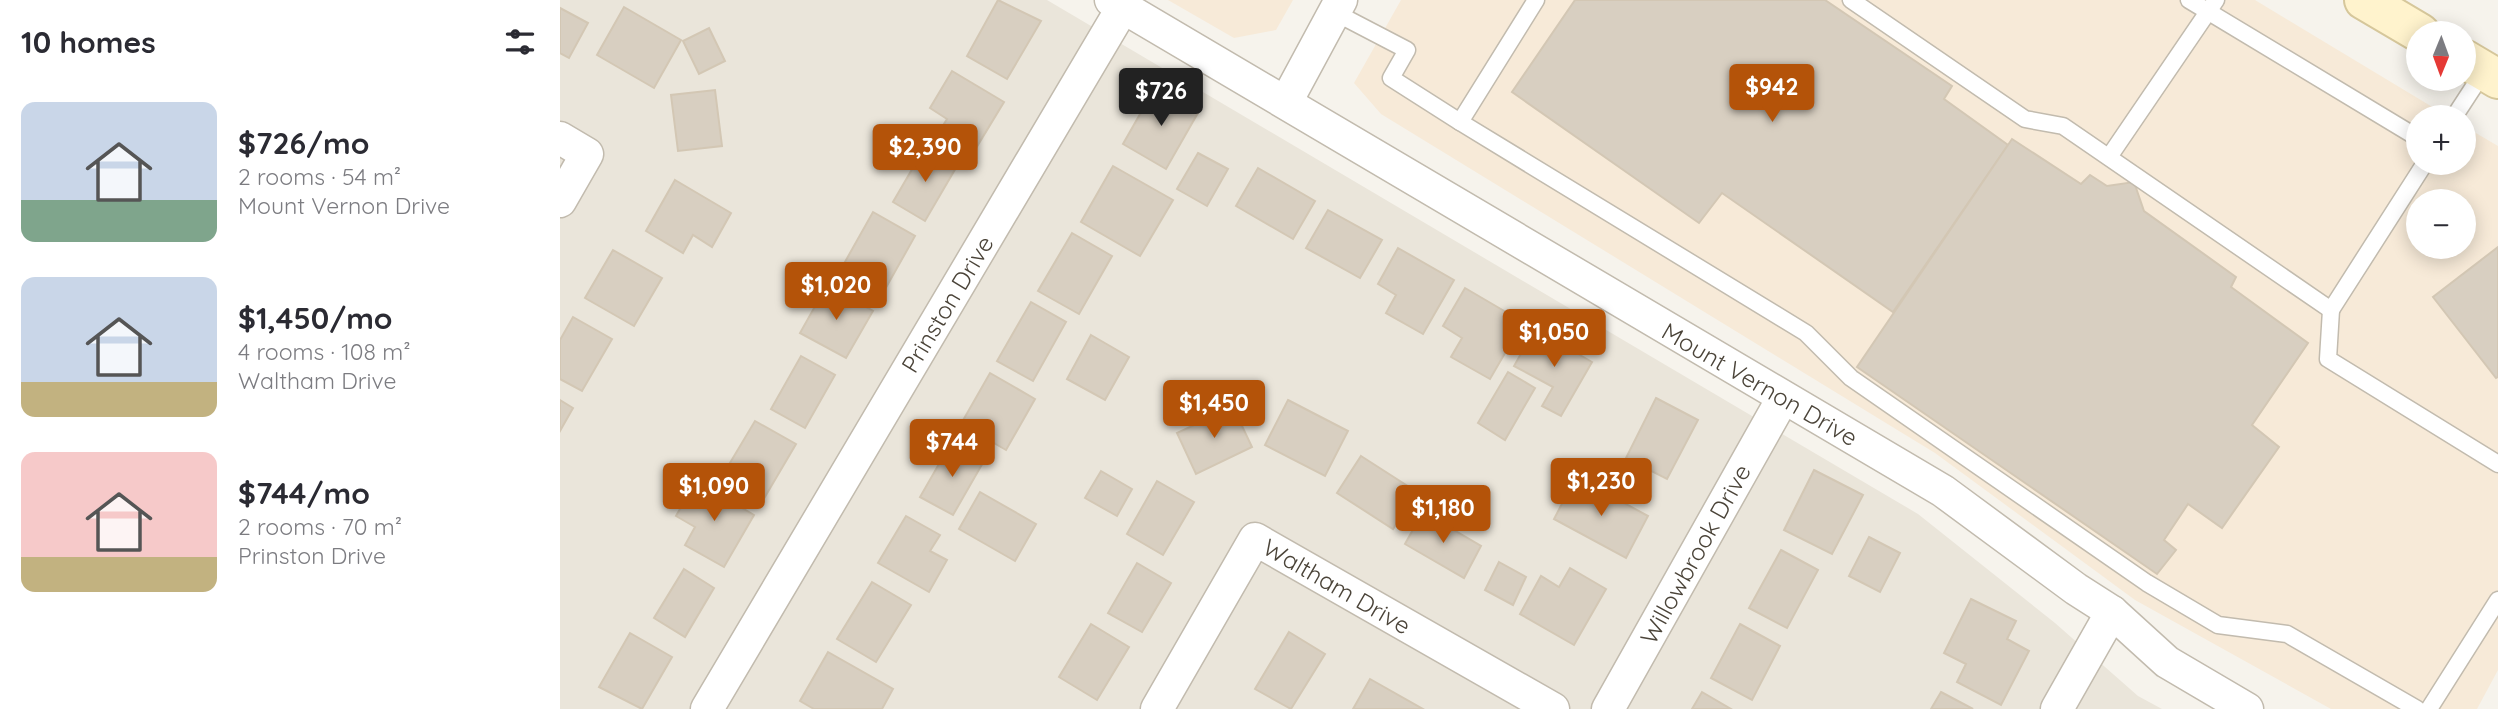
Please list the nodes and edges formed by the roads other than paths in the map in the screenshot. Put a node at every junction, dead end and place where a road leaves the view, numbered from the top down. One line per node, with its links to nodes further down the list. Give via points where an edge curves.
1 (1536, 0): 12 (lane)
2 (1851, 0): 15 (lane, via 2025,118 2063,126)
3 (2189, 0): 7 (lane)
4 (2364, 0): 8 (main road)
5 (1117, 4): 10 (street, Mount Vernon Drive); 23 (street, Prinston Drive)
6 (1338, 6): 10 (street); 12 (lane, via 1407,50 1391,78)
7 (2212, 6): 13 (lane); 15 (lane)
8 (2406, 25)
9 (2482, 70): 11 (lane)
10 (1286, 102): 19 (street, Mount Vernon Drive)
11 (2461, 105)
12 (1460, 122): 29 (lane, via 1806,333 1850,378 2147,583 2218,625 2287,634)
13 (2406, 130)
14 (560, 138): 17 (street, via 587,154)
15 (2109, 158): 18 (lane)
16 (2417, 175): 18 (lane)
17 (560, 201)
18 (2331, 310): 20 (lane, via 2328,359)
19 (1783, 398): 22 (street, Mount Vernon Drive, via 1943,491); 26 (street, Willowbrook Drive)
20 (2498, 464)
21 (2498, 600): 30 (lane)
22 (2112, 612): 27 (street); 28 (street, Mount Vernon Drive, via 2168,662)
23 (707, 709)
24 (1157, 709): 25 (street, Waltham Drive, via 1255,539)
25 (1553, 709)
26 (1608, 709)
27 (2057, 709)
28 (2247, 709)
29 (2417, 709)
30 (2429, 709)

